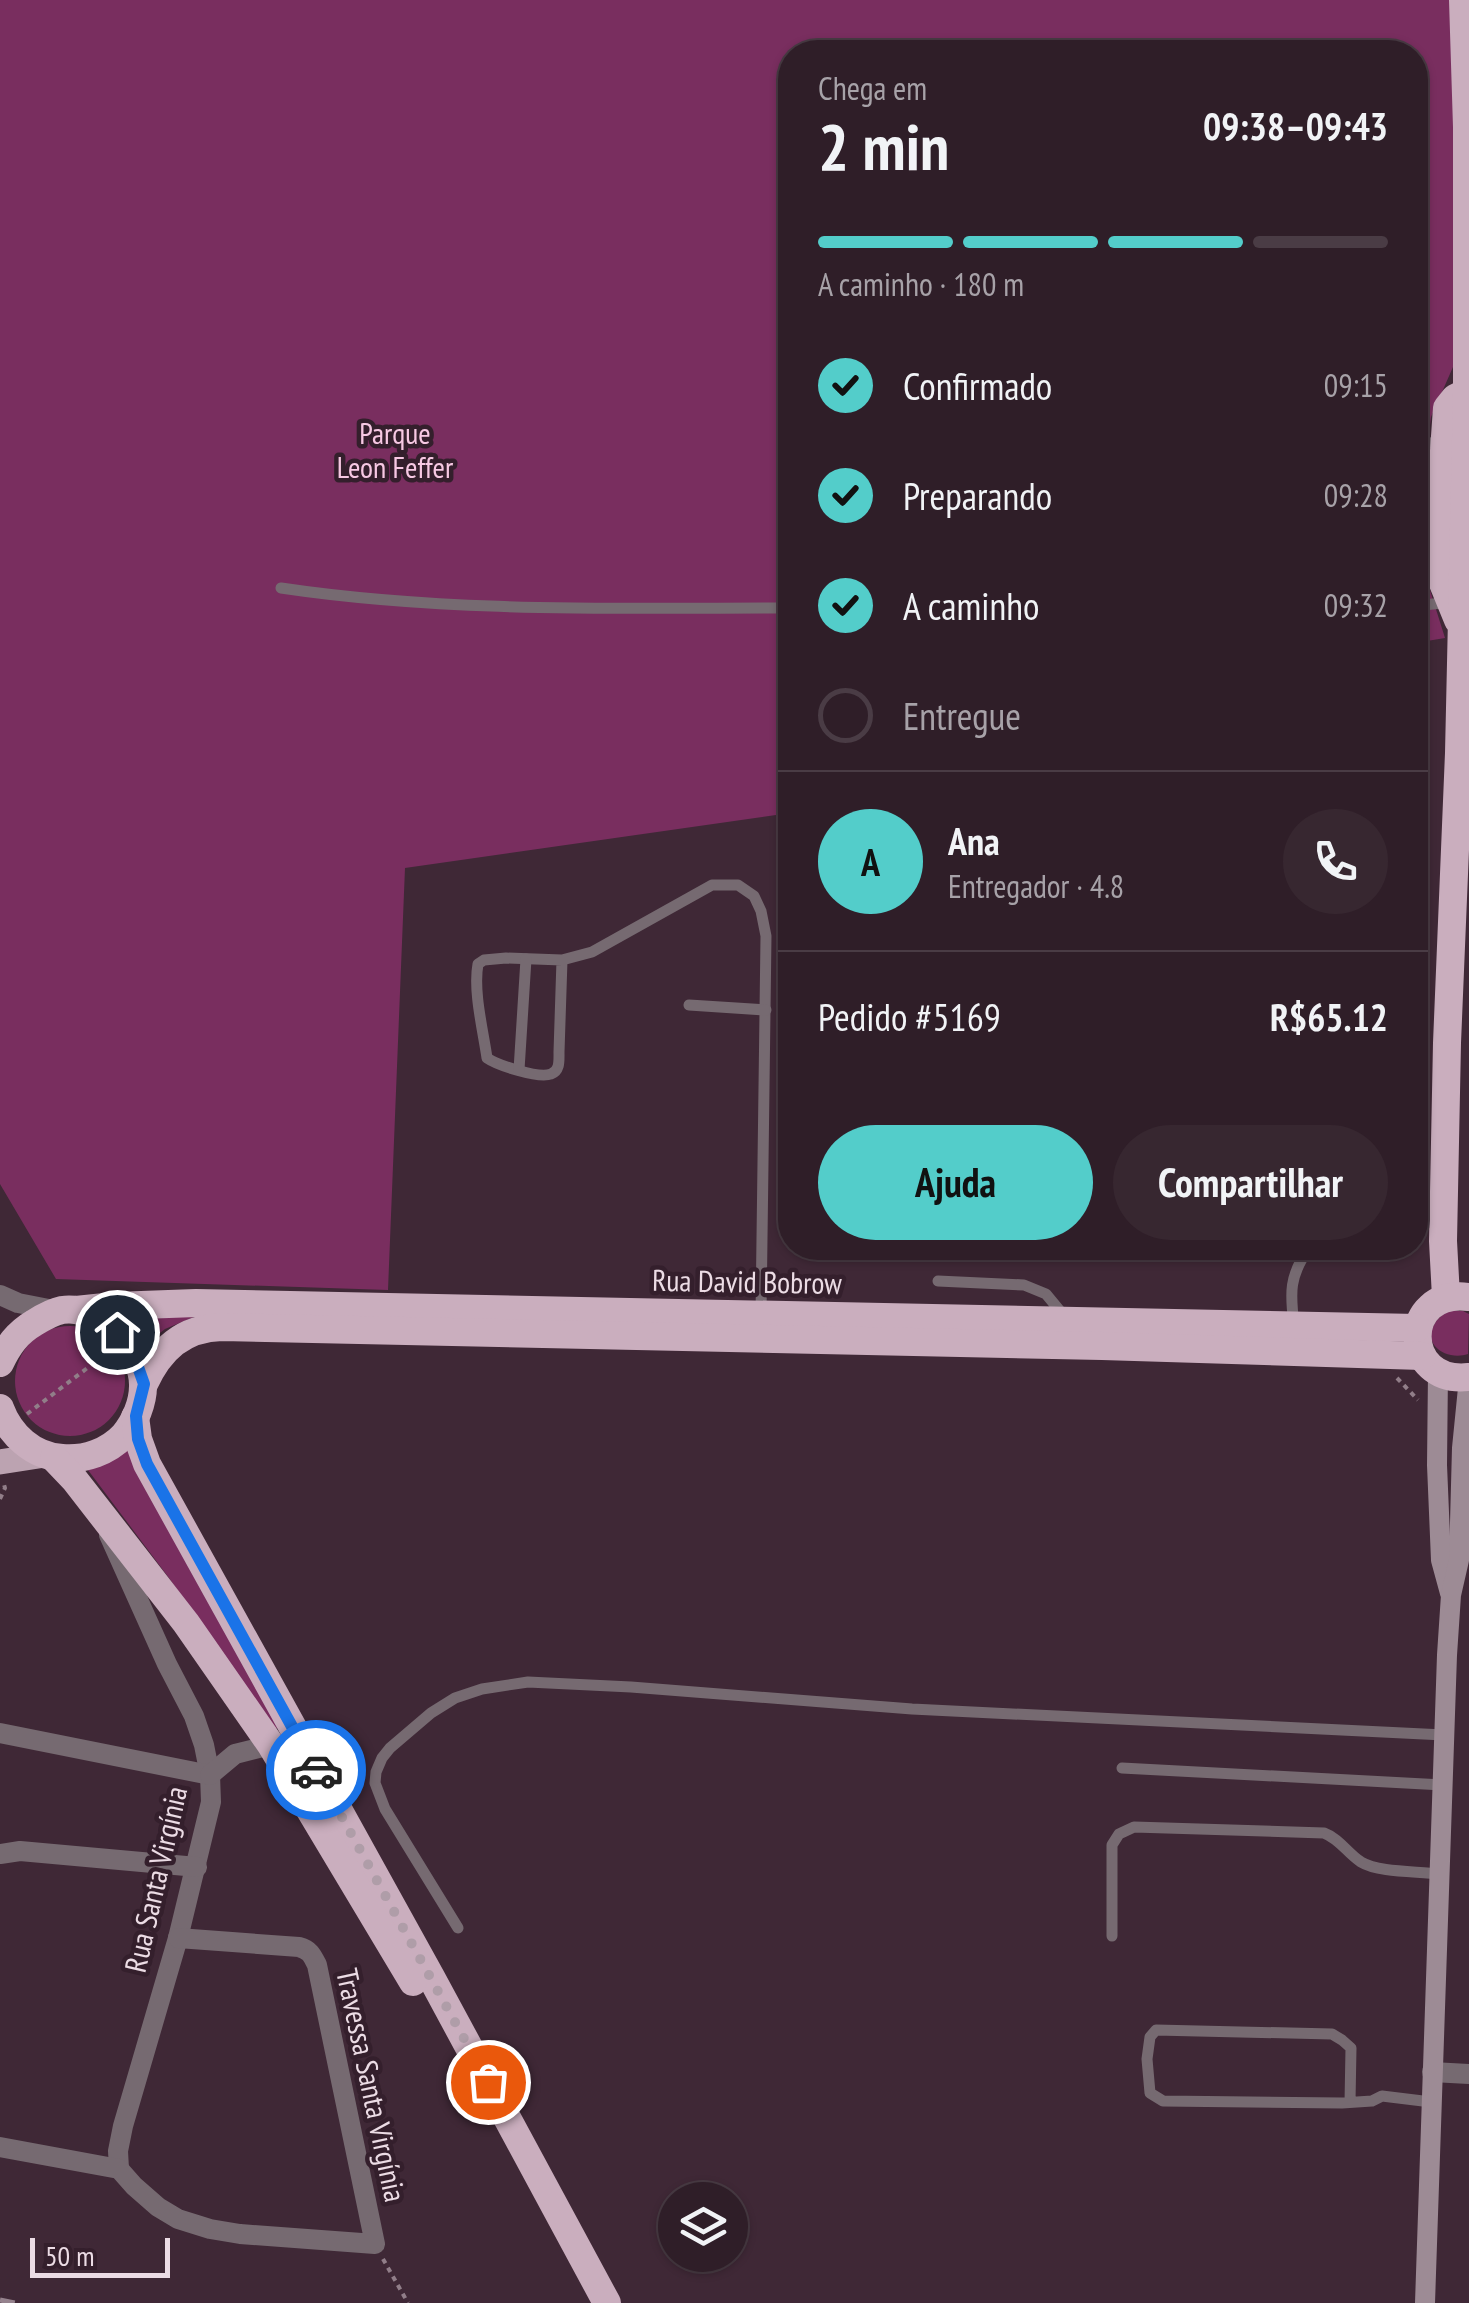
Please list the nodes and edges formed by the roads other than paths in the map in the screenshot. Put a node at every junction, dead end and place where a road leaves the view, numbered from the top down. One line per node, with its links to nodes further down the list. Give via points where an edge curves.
1 (1463, 0): 2 (highway)
2 (1468, 393): 3 (highway, via 1450,402); 9 (highway)
3 (1445, 440): 4 (lane); 6 (highway, via 1438,536)
4 (1428, 443)
5 (281, 588): 8 (lane, via 582,608)
6 (1451, 602): 7 (lane); 9 (highway)
7 (1428, 605)
8 (778, 608)
9 (1462, 630): 18 (highway, via 1444,1241)
10 (526, 958): 11 (lane); 14 (lane); 14 (lane, via 484,960 477,973 486,1058)
11 (562, 960): 13 (lane, via 592,952 712,885 738,885 754,896 761,912); 14 (lane, via 558,1066 548,1076)
12 (690, 1004): 13 (lane)
13 (766, 1010): 20 (lane)
14 (519, 1070)
15 (1300, 1260): 22 (lane, via 1290,1292)
16 (938, 1281): 21 (lane, via 1024,1285 1046,1294)
17 (0, 1295): 19 (street)
18 (1457, 1297): 23 (highway, via 1427,1309)
19 (68, 1310): 20 (highway, Rua David Bobrow, via 196,1303); 24 (highway, Rua David Bobrow, via 18,1334); 26 (highway, via 101,1320 125,1340)
20 (760, 1314): 21 (highway, Rua David Bobrow)
21 (1067, 1320): 22 (highway, Rua David Bobrow)
22 (1294, 1325): 23 (highway, Rua David Bobrow)
23 (1426, 1352): 25 (highway, via 1448,1377); 26 (highway, Rua David Bobrow, via 222,1326 177,1340); 32 (main road, via 1441,1560)
24 (0, 1363)
25 (1469, 1378): 32 (main road)
26 (144, 1384): 27 (highway, Rua David Bobrow)
27 (136, 1416): 29 (highway, via 103,1450 76,1459); 45 (highway, via 147,1464)
28 (5, 1418): 29 (highway, via 20,1440)
29 (49, 1456): 30 (main road); 31 (highway, Rua Santa Virgínia)
30 (0, 1462)
31 (100, 1514): 35 (highway); 37 (street, Rua Santa Virgínia, via 194,1716)
32 (1451, 1594): 34 (main road)
33 (0, 1733): 37 (street)
34 (1444, 1735): 38 (main road); 42 (lane, via 912,1709 631,1686 528,1682 482,1689 431,1713 390,1748 376,1772 385,1809)
35 (271, 1745): 37 (street, via 235,1754); 45 (highway)
36 (1122, 1768): 38 (lane)
37 (210, 1775): 40 (street, Rua Santa Virgínia)
38 (1442, 1785): 41 (main road)
39 (0, 1854): 40 (street)
40 (197, 1867): 44 (street, Rua Santa Virgínia)
41 (1439, 1874): 43 (lane, via 1374,1868 1324,1833 1134,1827 1112,1845); 46 (main road)
42 (458, 1928)
43 (1112, 1936)
44 (178, 1938): 51 (street, Rua Santa Virgínia, via 124,2126); 51 (street, Travessa Santa Virgínia, via 299,1947 312,1954 375,2244 210,2229 158,2207)
45 (421, 1978): 52 (highway); 53 (highway)
46 (1432, 2072): 47 (street); 49 (main road)
47 (1469, 2074)
48 (1350, 2102): 48 (lane, via 1163,2101 1148,2085 1150,2037 1156,2030 1332,2034 1350,2048); 49 (lane, via 1382,2096)
49 (1431, 2102): 54 (main road)
50 (0, 2147): 51 (street)
51 (119, 2168)
52 (590, 2303)
53 (607, 2303)
54 (1425, 2303)

